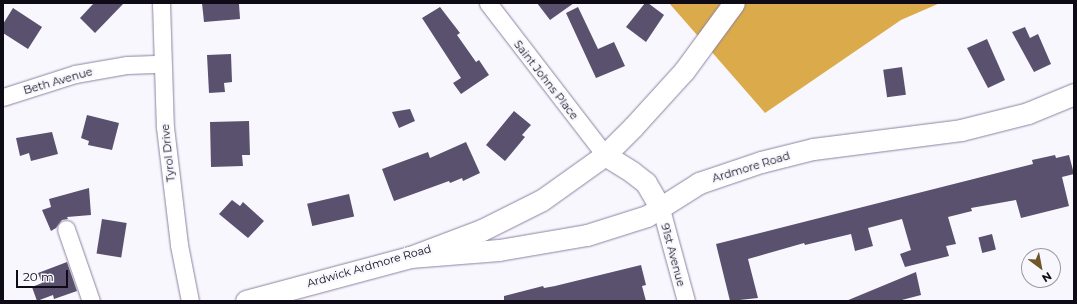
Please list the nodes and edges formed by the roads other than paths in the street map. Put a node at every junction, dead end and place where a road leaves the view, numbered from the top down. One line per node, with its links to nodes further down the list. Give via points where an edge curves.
1 (161, 3): 4 (street, Tyrol Drive)
2 (488, 3): 7 (street, Saint Johns Place)
3 (734, 3): 7 (street, Ardwick Ardmore Road, via 665,94)
4 (162, 64): 6 (street, Beth Avenue, via 127,65 75,74); 12 (street, Tyrol Drive, via 172,192)
5 (1074, 94): 8 (street, Ardmore Road, via 1028,113 962,130 813,149 761,162 699,183 681,192)
6 (3, 97)
7 (605, 155): 8 (street, via 646,184); 10 (street, Ardwick Ardmore Road, via 578,176 517,214)
8 (660, 209): 10 (street, Ardmore Road, via 634,222 587,235 499,250); 14 (street, 91st Avenue)
9 (66, 229): 11 (street)
10 (410, 257): 13 (street, Ardwick Ardmore Road)
11 (91, 301)
12 (190, 301)
13 (246, 301)
14 (686, 301)

